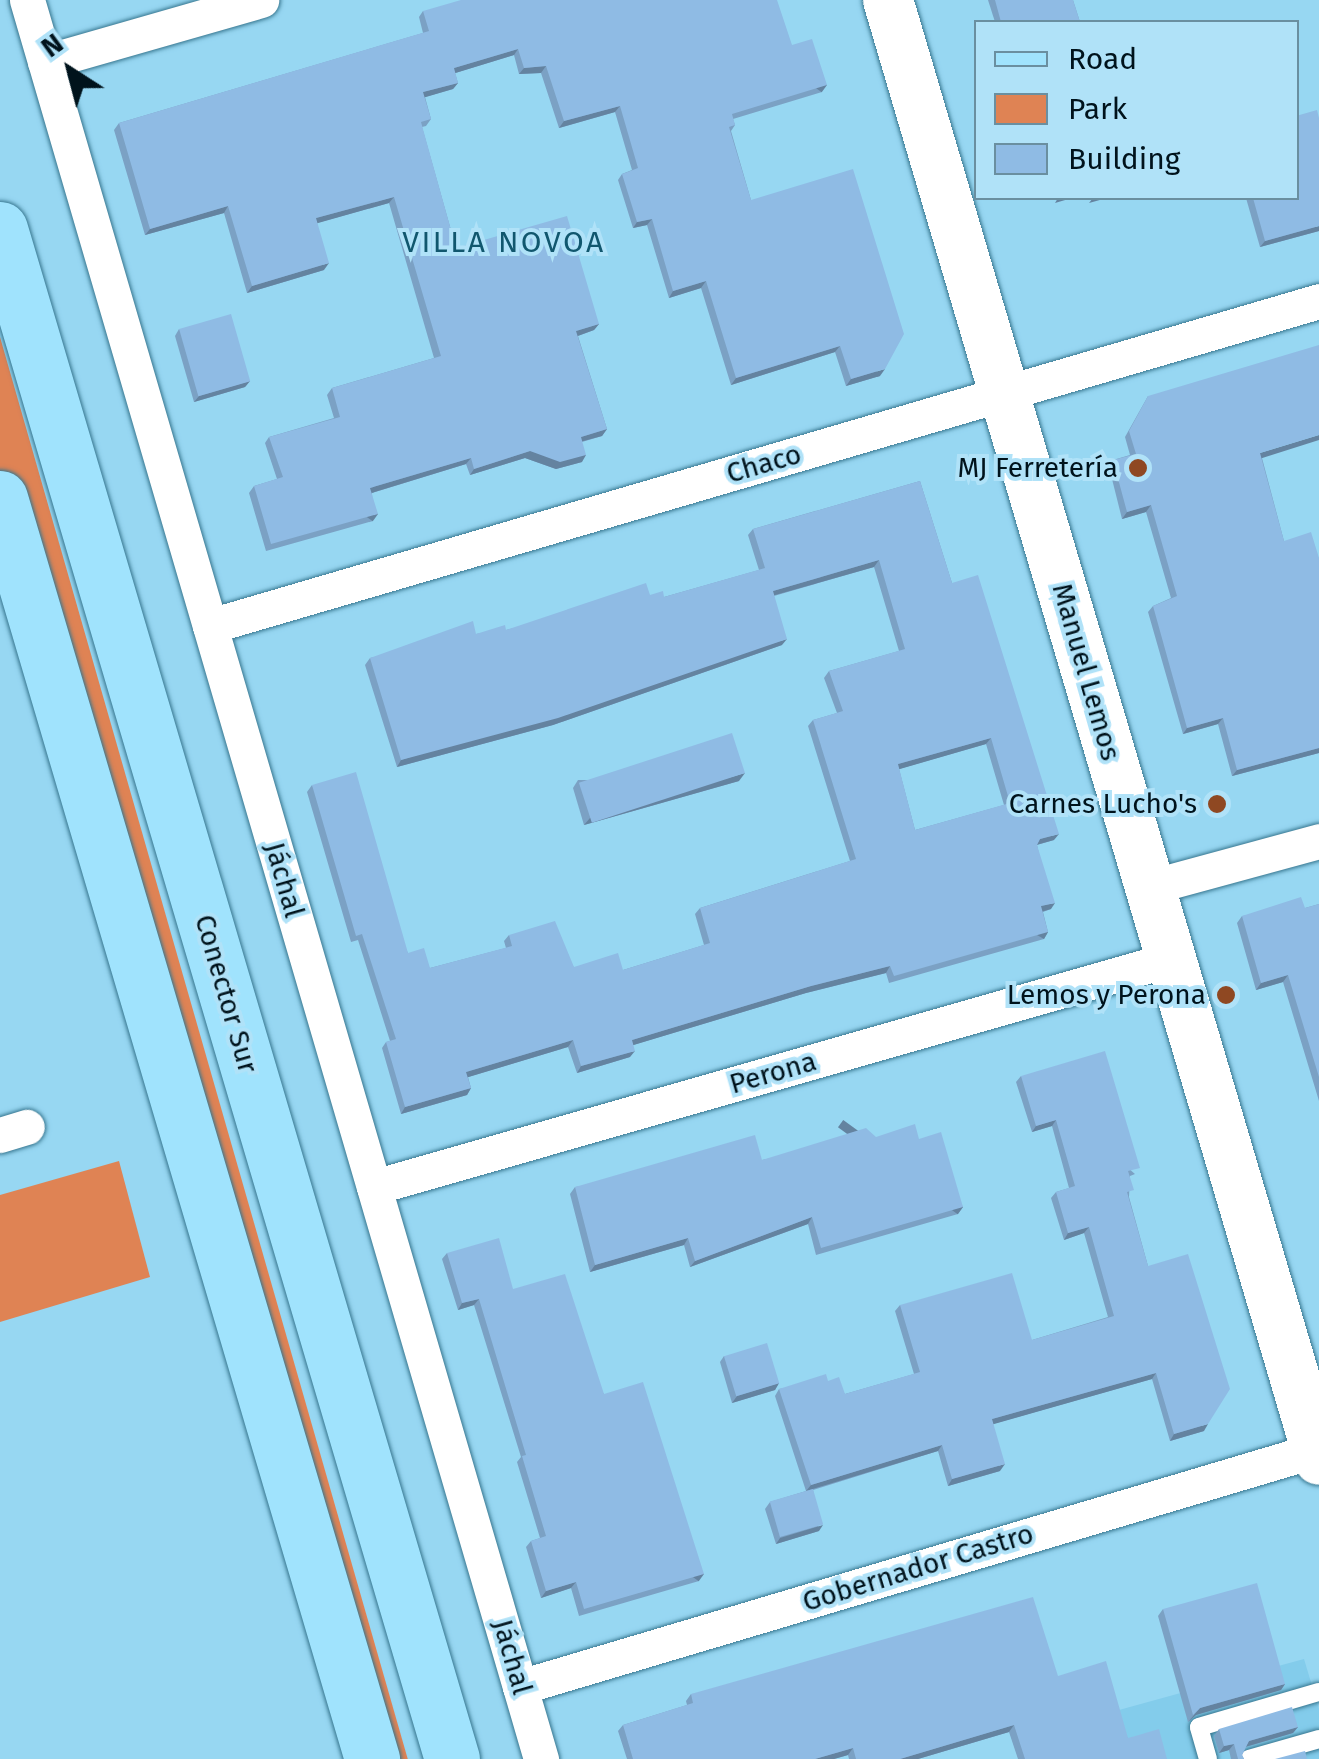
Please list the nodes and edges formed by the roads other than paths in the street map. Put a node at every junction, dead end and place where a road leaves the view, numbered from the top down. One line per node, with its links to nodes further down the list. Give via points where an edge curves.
1 (27, 0): 4 (street, Jáchal)
2 (261, 0): 4 (street)
3 (888, 0): 7 (street, Manuel Lemos)
4 (45, 62): 9 (street, Jáchal)
5 (0, 228): 19 (main road, Conector Sur)
6 (1319, 302): 7 (street, Chaco)
7 (1004, 394): 9 (street, Chaco); 11 (street, Manuel Lemos)
8 (0, 498): 18 (main road)
9 (210, 626): 13 (street, Jáchal)
10 (1319, 840): 11 (street)
11 (1150, 887): 12 (street, Manuel Lemos)
12 (1171, 959): 13 (street, Perona); 14 (street, Manuel Lemos)
13 (374, 1187): 15 (street, Jáchal)
14 (1318, 1455): 15 (street, Gobernador Castro)
15 (520, 1686): 20 (street, Jáchal)
16 (1319, 1692): 21 (lane, via 1198,1726)
17 (1319, 1739): 22 (lane)
18 (372, 1759)
19 (452, 1759)
20 (541, 1759)
21 (1208, 1759)
22 (1249, 1759)

